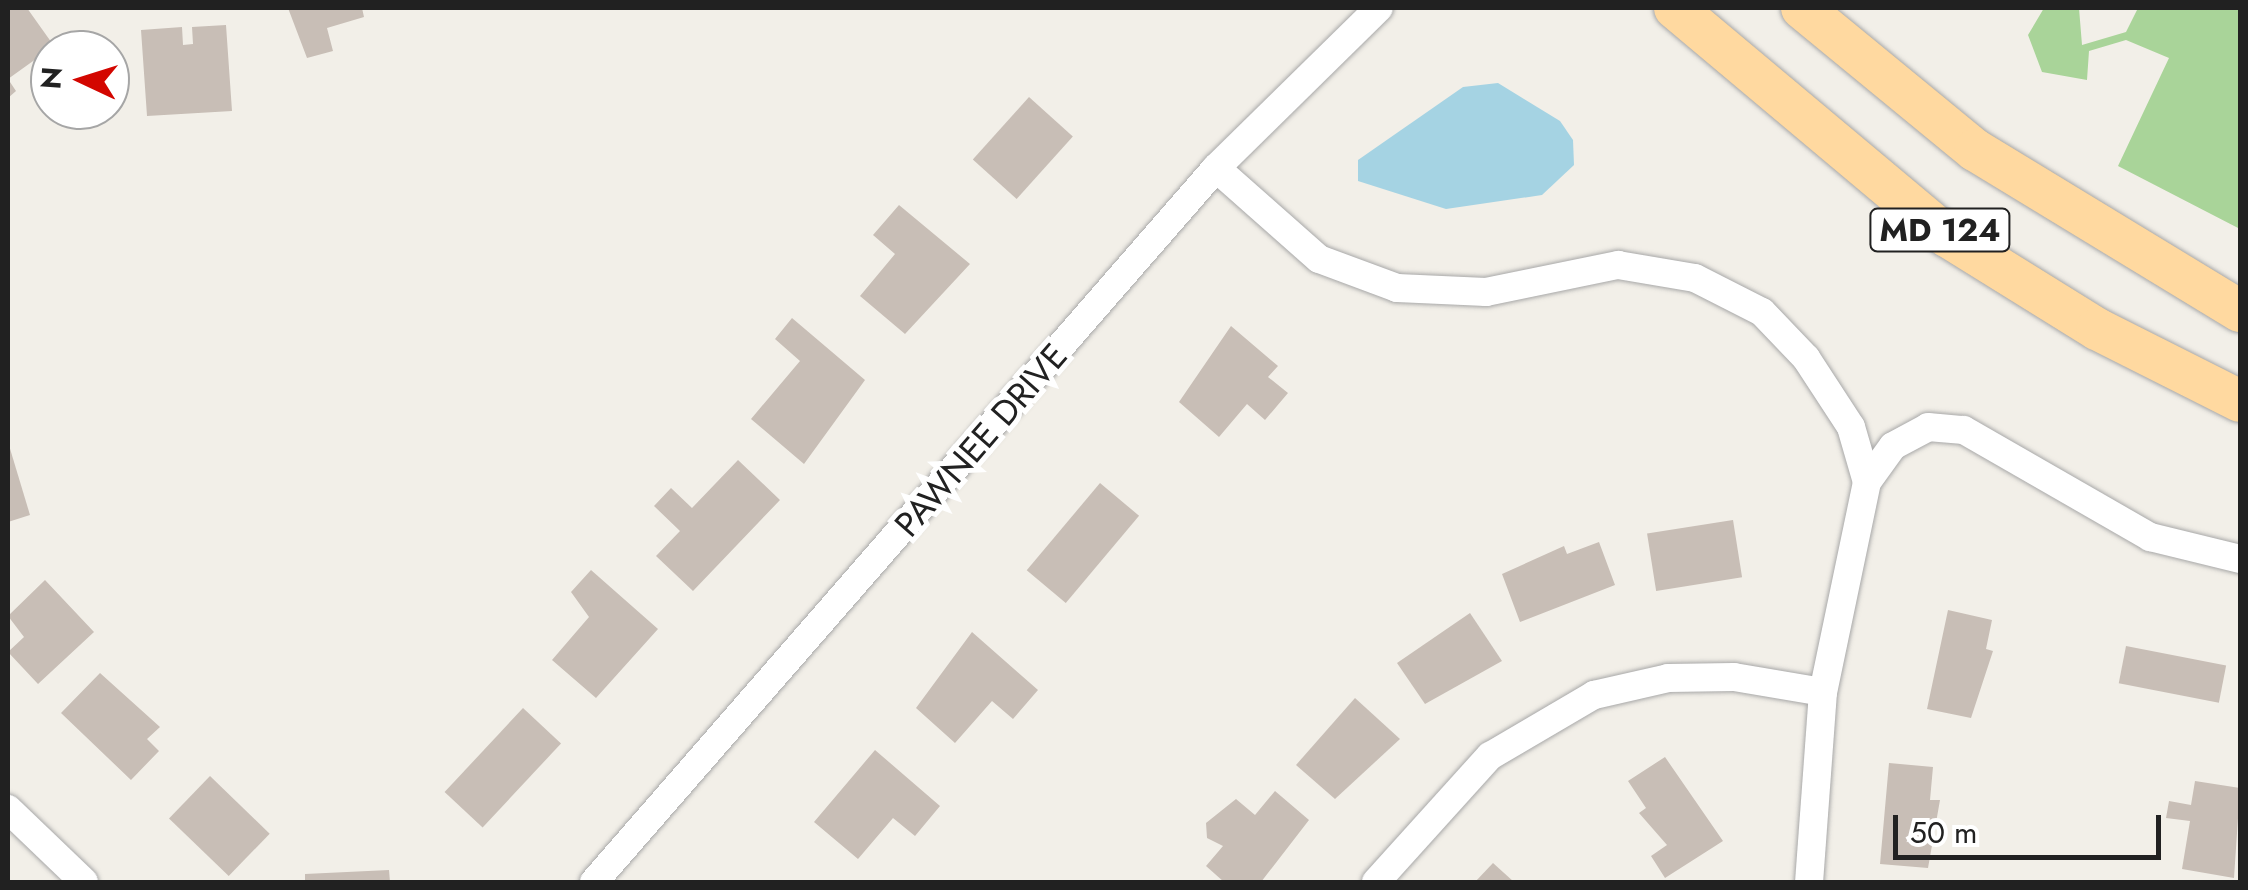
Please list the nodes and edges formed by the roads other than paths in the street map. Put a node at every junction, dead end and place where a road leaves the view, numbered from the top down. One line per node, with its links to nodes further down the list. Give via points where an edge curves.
1 (1379, 8): 4 (street, PAWNEE DRIVE)
2 (1675, 8): 6 (main road, MD 124, via 1947,236 2097,329)
3 (1802, 8): 5 (main road, MD 124, via 1975,150)
4 (1216, 168): 7 (street, via 1319,259 1396,288 1486,292 1618,265 1695,278 1762,312 1806,358 1851,428); 12 (street, PAWNEE DRIVE)
5 (2240, 310)
6 (2240, 401)
7 (1867, 482): 8 (street, via 1892,446 1916,434 1964,430 2150,537); 9 (street)
8 (2240, 559)
9 (1823, 692): 13 (street, via 1734,676 1668,678 1594,695 1490,756); 14 (street)
10 (8, 808): 11 (street)
11 (84, 882)
12 (594, 882)
13 (1376, 882)
14 (1810, 882)

